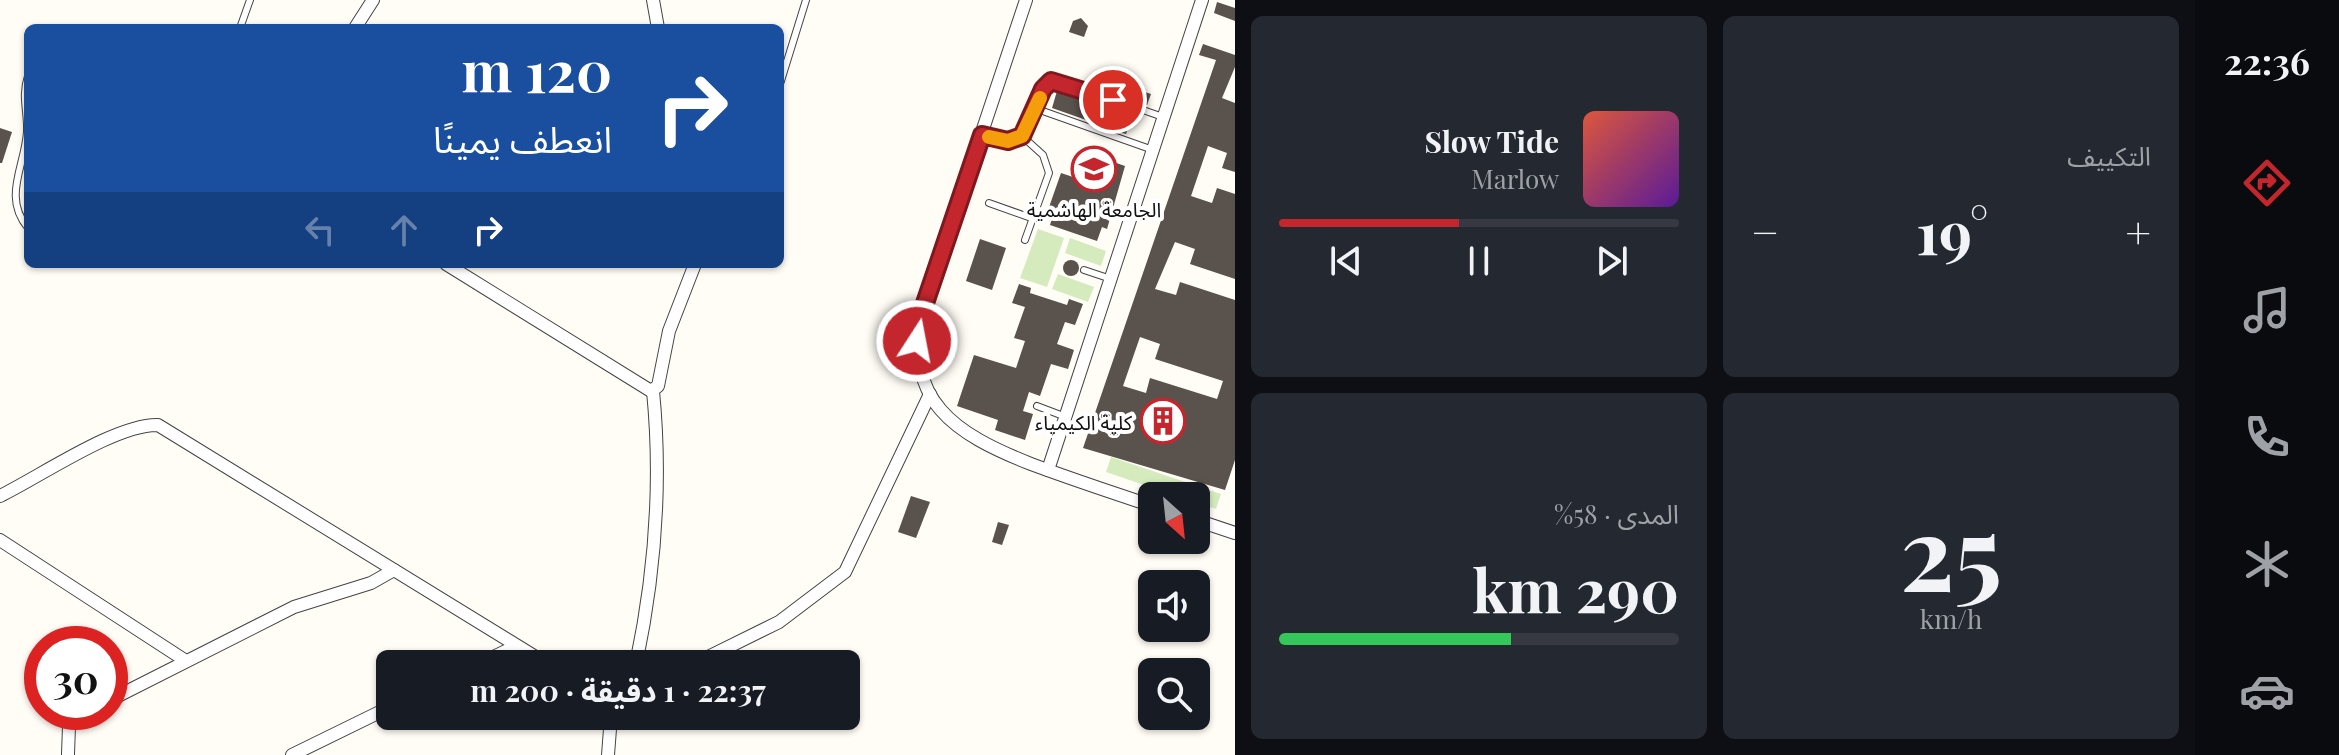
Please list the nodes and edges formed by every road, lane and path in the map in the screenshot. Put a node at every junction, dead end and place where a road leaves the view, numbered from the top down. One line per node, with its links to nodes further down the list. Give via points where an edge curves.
1 (250, 0): 7 (lane)
2 (373, 0): 8 (street)
3 (653, 0): 9 (street)
4 (806, 0): 10 (lane)
5 (1026, 0): 15 (street)
6 (1202, 0): 14 (street)
7 (241, 24)
8 (358, 24)
9 (657, 24)
10 (784, 71)
11 (24, 93): 13 (lane)
12 (1037, 109): 14 (lane, via 1046,84 1057,80); 16 (lane); 18 (lane)
13 (24, 115)
14 (1164, 117): 18 (street)
15 (982, 135): 16 (lane, via 1008,141); 28 (street, via 919,325 918,358)
16 (1022, 136): 20 (lane, via 1043,155 1049,173)
17 (24, 150): 21 (lane, via 15,193)
18 (1153, 150): 26 (street)
19 (989, 203): 20 (lane)
20 (1034, 219): 22 (lane)
21 (24, 221)
22 (1025, 240)
23 (452, 268): 27 (street)
24 (693, 268): 27 (street)
25 (1084, 270): 26 (lane)
26 (1111, 279): 30 (street)
27 (653, 391): 41 (street, via 657,520)
28 (930, 394): 31 (street, via 969,437); 42 (street, via 845,572 779,622)
29 (1037, 406): 30 (lane)
30 (1066, 417): 31 (street)
31 (1048, 470): 33 (street)
32 (0, 496): 37 (street, via 116,435 158,425)
33 (1138, 501)
34 (1210, 525): 35 (street)
35 (1235, 533)
36 (0, 540): 43 (street)
37 (394, 570): 38 (street); 43 (street, via 371,583 294,607)
38 (516, 646): 39 (street); 40 (street)
39 (508, 650)
40 (523, 650)
41 (638, 650)
42 (722, 650)
43 (186, 661): 44 (street)
44 (128, 691)
45 (376, 714): 49 (street)
46 (69, 730): 48 (street)
47 (610, 730): 50 (street)
48 (66, 755)
49 (292, 755)
50 (608, 755)

